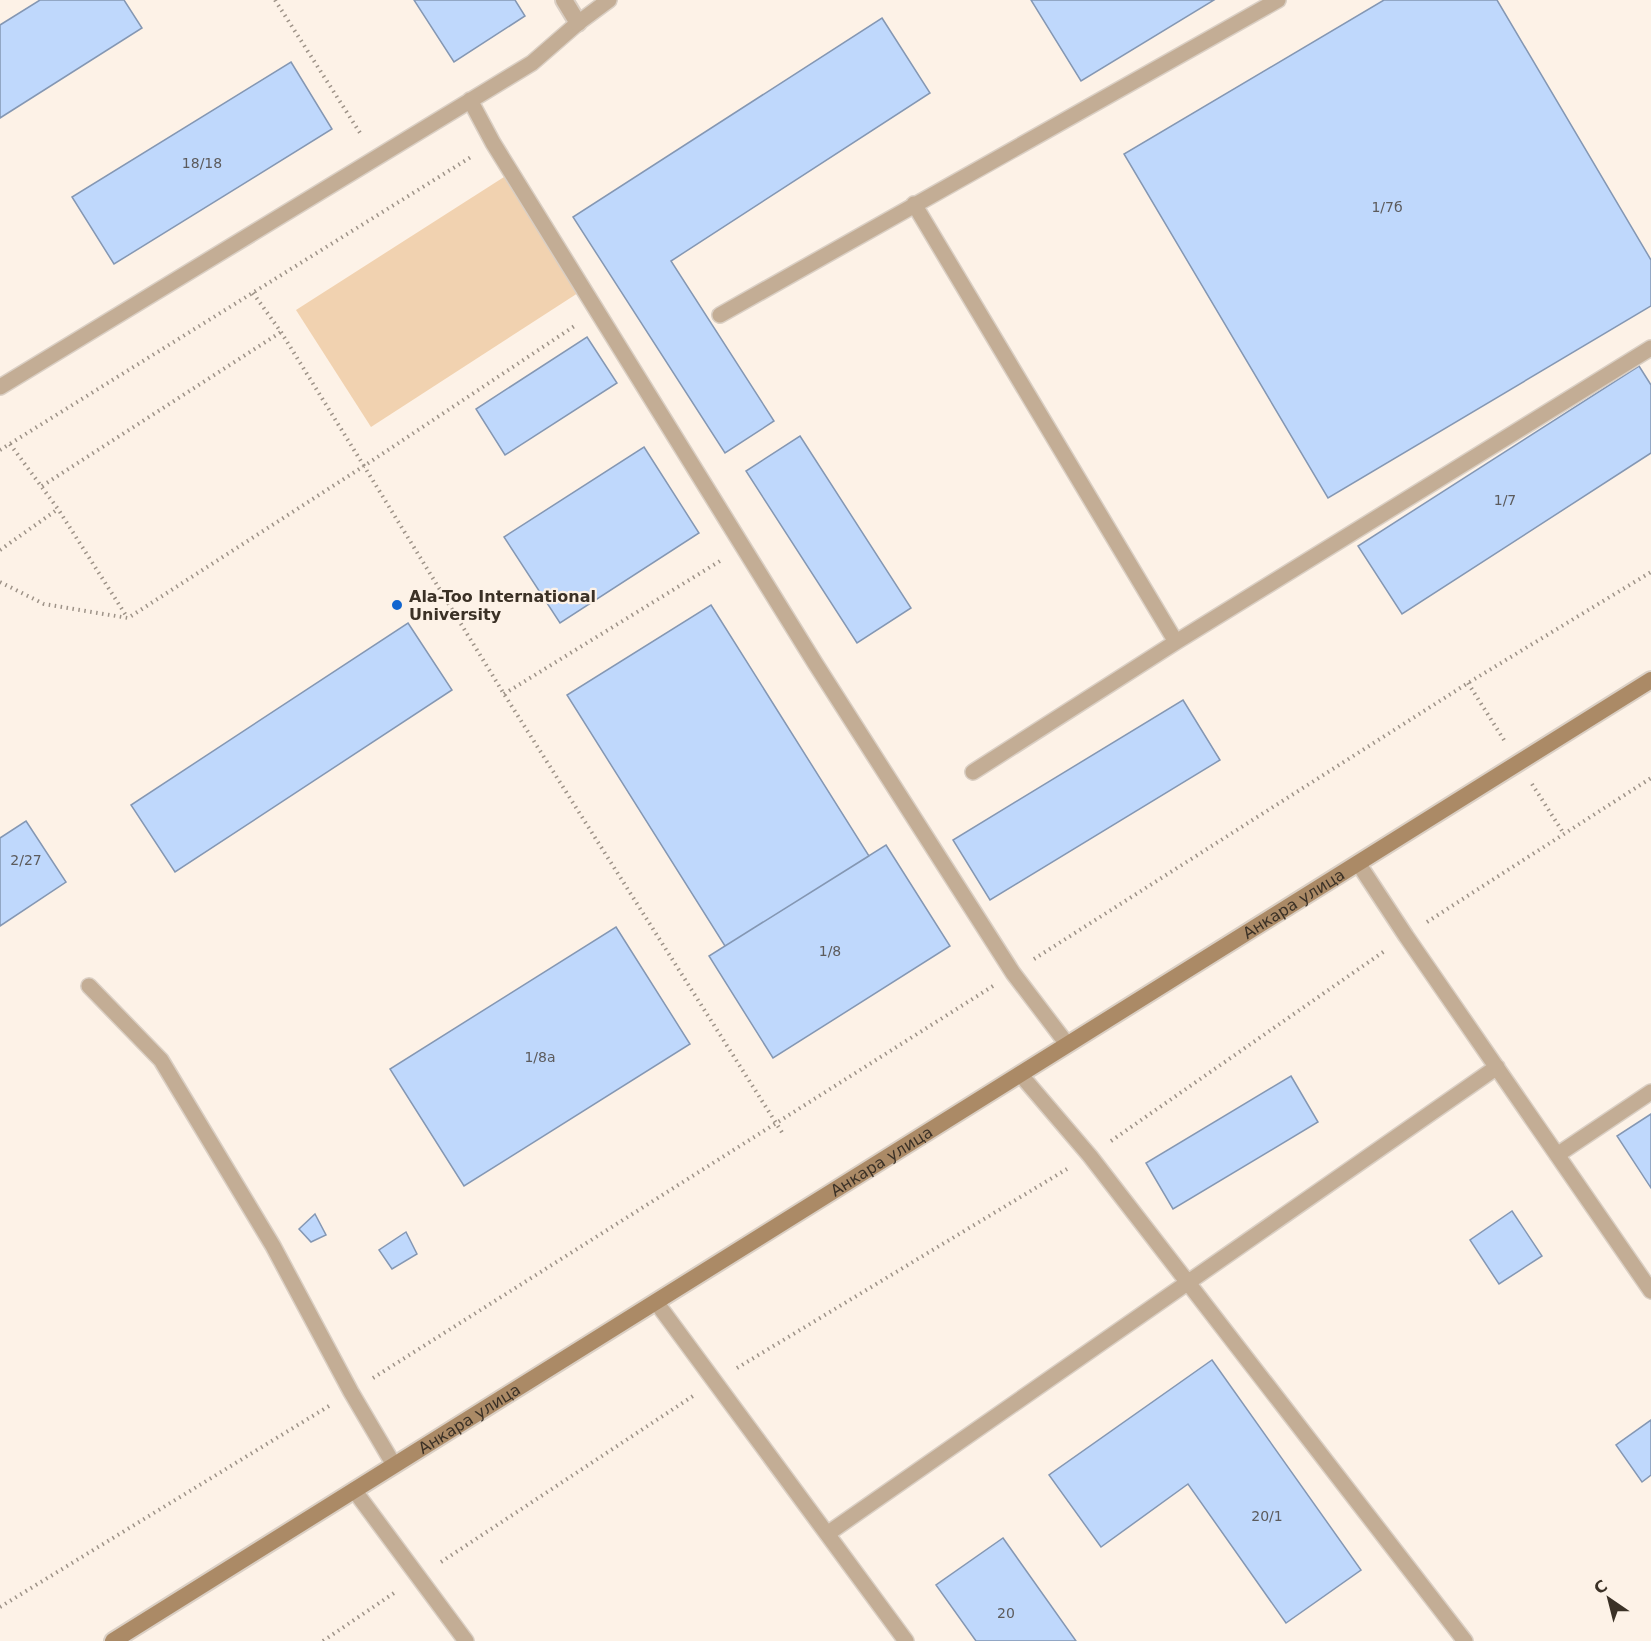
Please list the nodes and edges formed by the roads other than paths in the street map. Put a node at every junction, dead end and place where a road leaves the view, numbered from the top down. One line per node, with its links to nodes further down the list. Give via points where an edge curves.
1 (564, 0): 4 (street)
2 (609, 0): 4 (lane)
3 (1278, 0): 6 (lane)
4 (578, 23): 5 (lane, via 532,63)
5 (470, 100): 9 (lane); 15 (lane, via 822,673 1013,973)
6 (914, 204): 7 (lane); 10 (lane)
7 (720, 315)
8 (1651, 348): 10 (lane)
9 (0, 387)
10 (1176, 642): 12 (lane)
11 (1651, 680): 13 (main road, Анкара улица)
12 (973, 772)
13 (1358, 863): 15 (main road, Анкара улица); 16 (lane)
14 (89, 986): 23 (lane, via 162,1060 273,1246)
15 (1067, 1044): 17 (main road, Анкара улица)
16 (1497, 1067): 19 (lane); 20 (lane)
17 (1020, 1074): 20 (lane, via 1090,1156); 22 (main road, Анкара улица)
18 (1651, 1092): 19 (lane)
19 (1557, 1155): 21 (lane)
20 (1188, 1283): 25 (lane); 29 (lane)
21 (1651, 1292)
22 (656, 1302): 23 (main road, Анкара улица); 25 (lane)
23 (394, 1465): 24 (main road, Анкара улица)
24 (354, 1490): 26 (main road, Анкара улица); 27 (lane)
25 (827, 1534): 28 (lane)
26 (112, 1641)
27 (466, 1641)
28 (906, 1641)
29 (1465, 1641)

